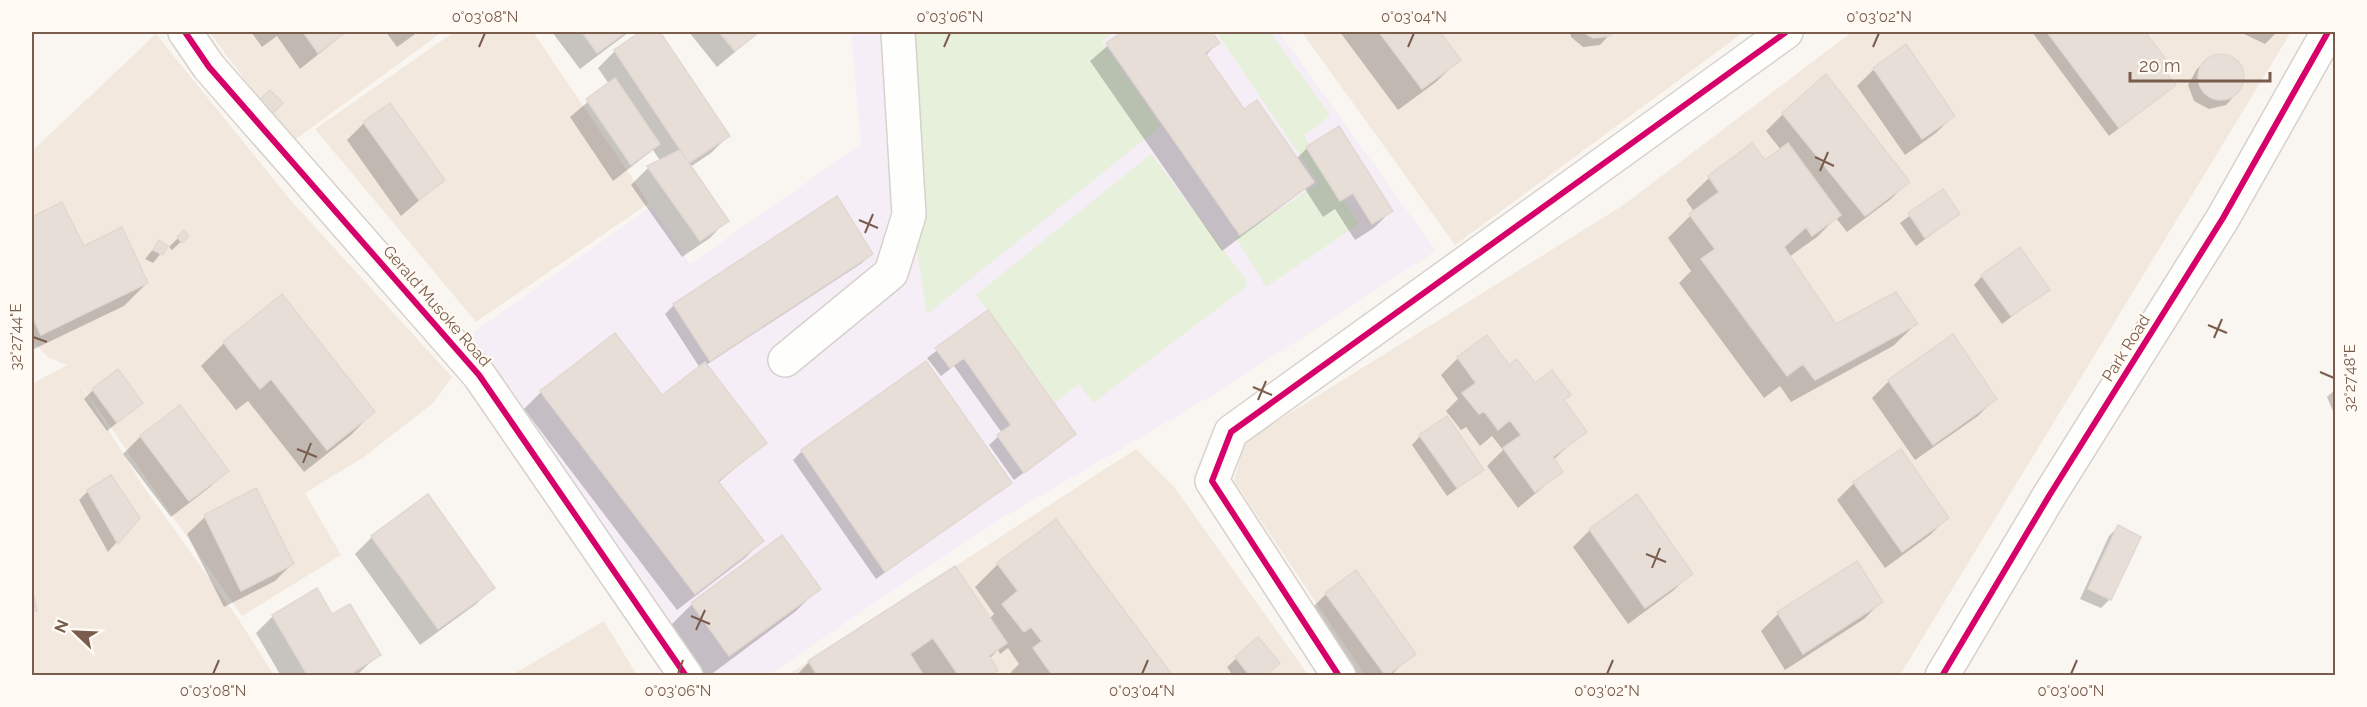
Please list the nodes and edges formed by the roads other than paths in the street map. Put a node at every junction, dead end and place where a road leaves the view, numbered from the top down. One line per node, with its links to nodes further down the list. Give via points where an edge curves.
1 (184, 32): 6 (street, Gerald Musoke Road, via 209,66 479,375)
2 (898, 32): 5 (street, via 909,214 891,273)
3 (1785, 32): 7 (street, via 1231,432 1212,481)
4 (2328, 32): 8 (street, Park Road, via 2223,218)
5 (784, 360)
6 (686, 675)
7 (1339, 675)
8 (1942, 675)

